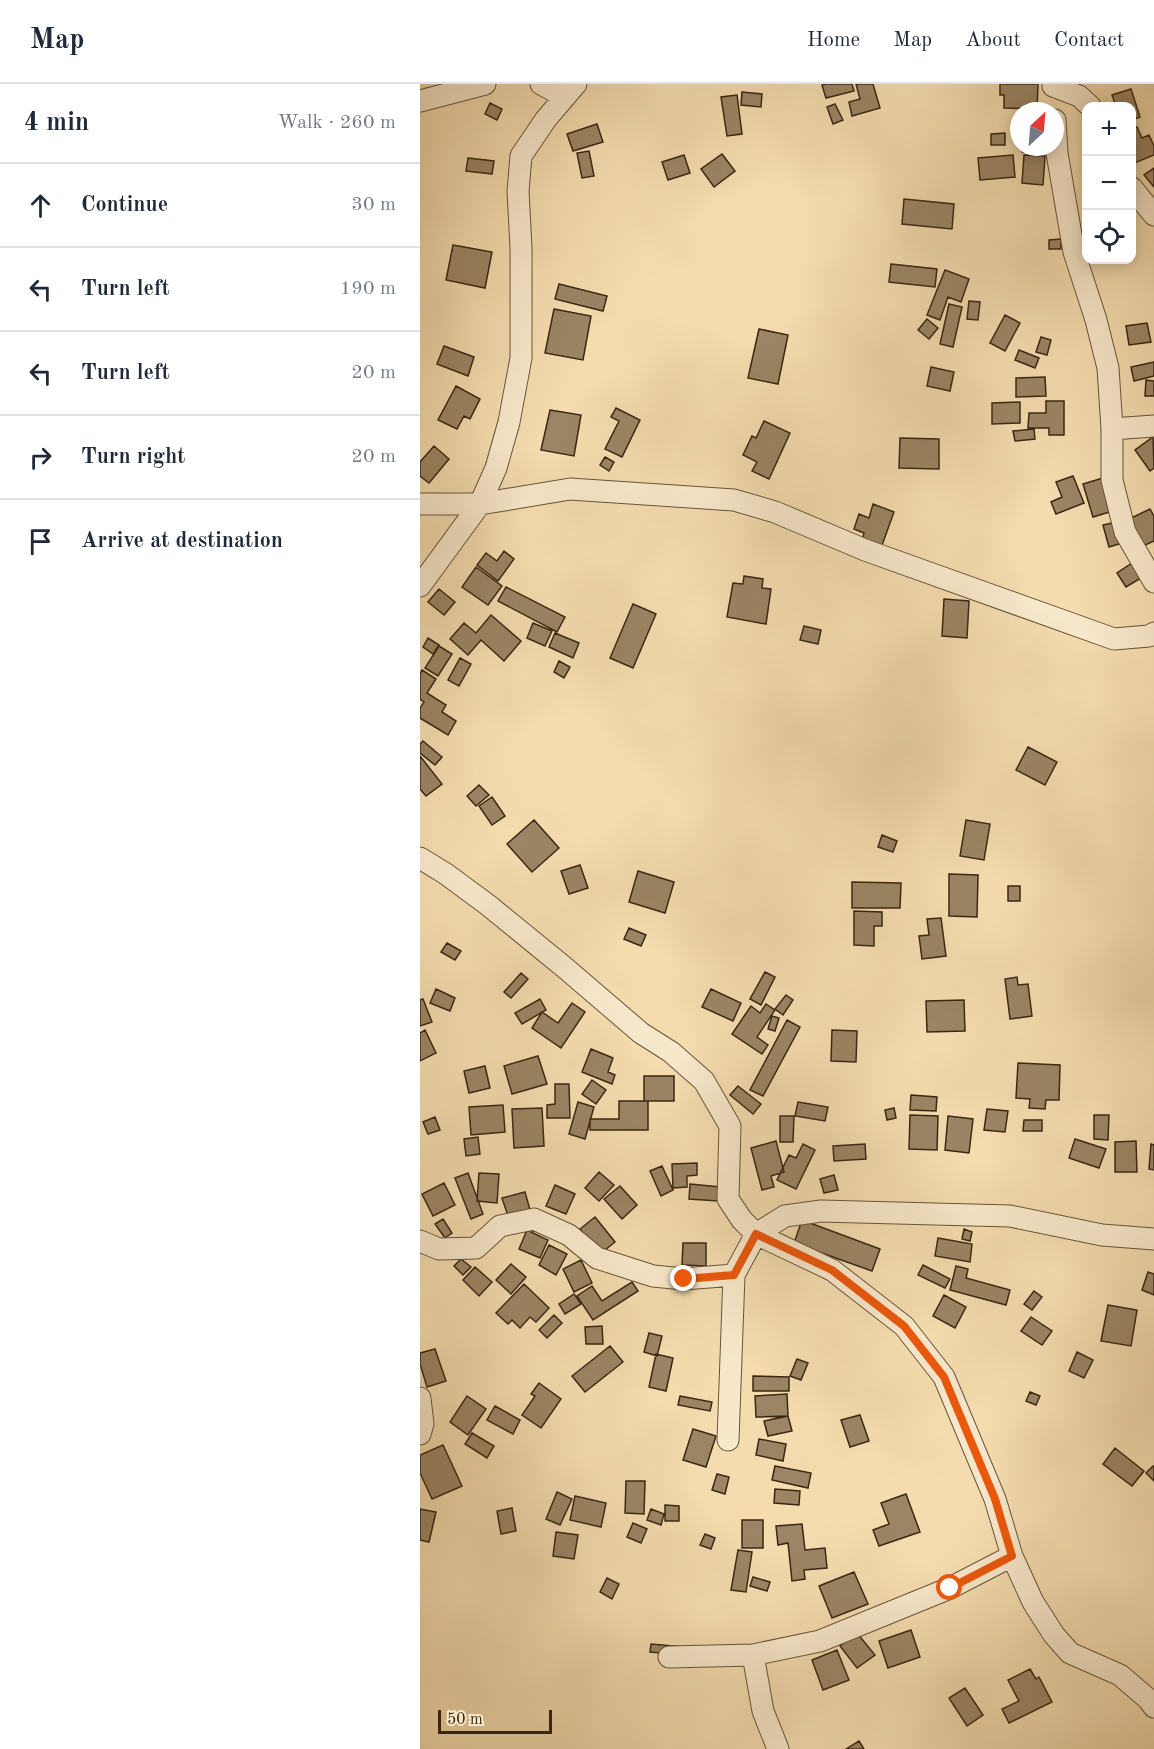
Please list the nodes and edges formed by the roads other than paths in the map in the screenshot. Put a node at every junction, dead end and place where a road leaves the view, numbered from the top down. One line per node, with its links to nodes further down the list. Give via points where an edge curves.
1 (485, 84): 5 (street)
2 (542, 84): 4 (street)
3 (1052, 85): 6 (street); 7 (street)
4 (571, 90): 14 (street, via 521,156 521,358 509,422)
5 (420, 101)
6 (1053, 102)
7 (1086, 102)
8 (1058, 156): 12 (street, via 1074,252 1108,368)
9 (1136, 194): 10 (street)
10 (1154, 215)
11 (1154, 426): 12 (street)
12 (1112, 429): 15 (street, via 1112,480 1125,532)
13 (420, 504): 14 (street)
14 (480, 504): 16 (street); 17 (street, via 570,489 734,500 1114,639)
15 (1154, 582)
16 (420, 586)
17 (1154, 633)
18 (420, 858): 19 (street, via 488,904 704,1081 730,1126 728,1199)
19 (756, 1234): 20 (street, via 785,1216 821,1211 1010,1216 1102,1235); 22 (street); 26 (street, via 832,1270 904,1326 944,1377 995,1499)
20 (1154, 1239)
21 (420, 1241): 22 (street, via 440,1249 476,1248 500,1226 534,1219 569,1235 597,1258 653,1276 684,1279)
22 (734, 1275): 25 (street)
23 (420, 1398): 24 (street)
24 (420, 1434)
25 (729, 1440)
26 (1012, 1556): 27 (street, via 950,1588 820,1641); 29 (street, via 1033,1602 1070,1653 1120,1675)
27 (753, 1655): 28 (street); 30 (street, via 764,1711)
28 (669, 1657)
29 (1154, 1707)
30 (778, 1749)

